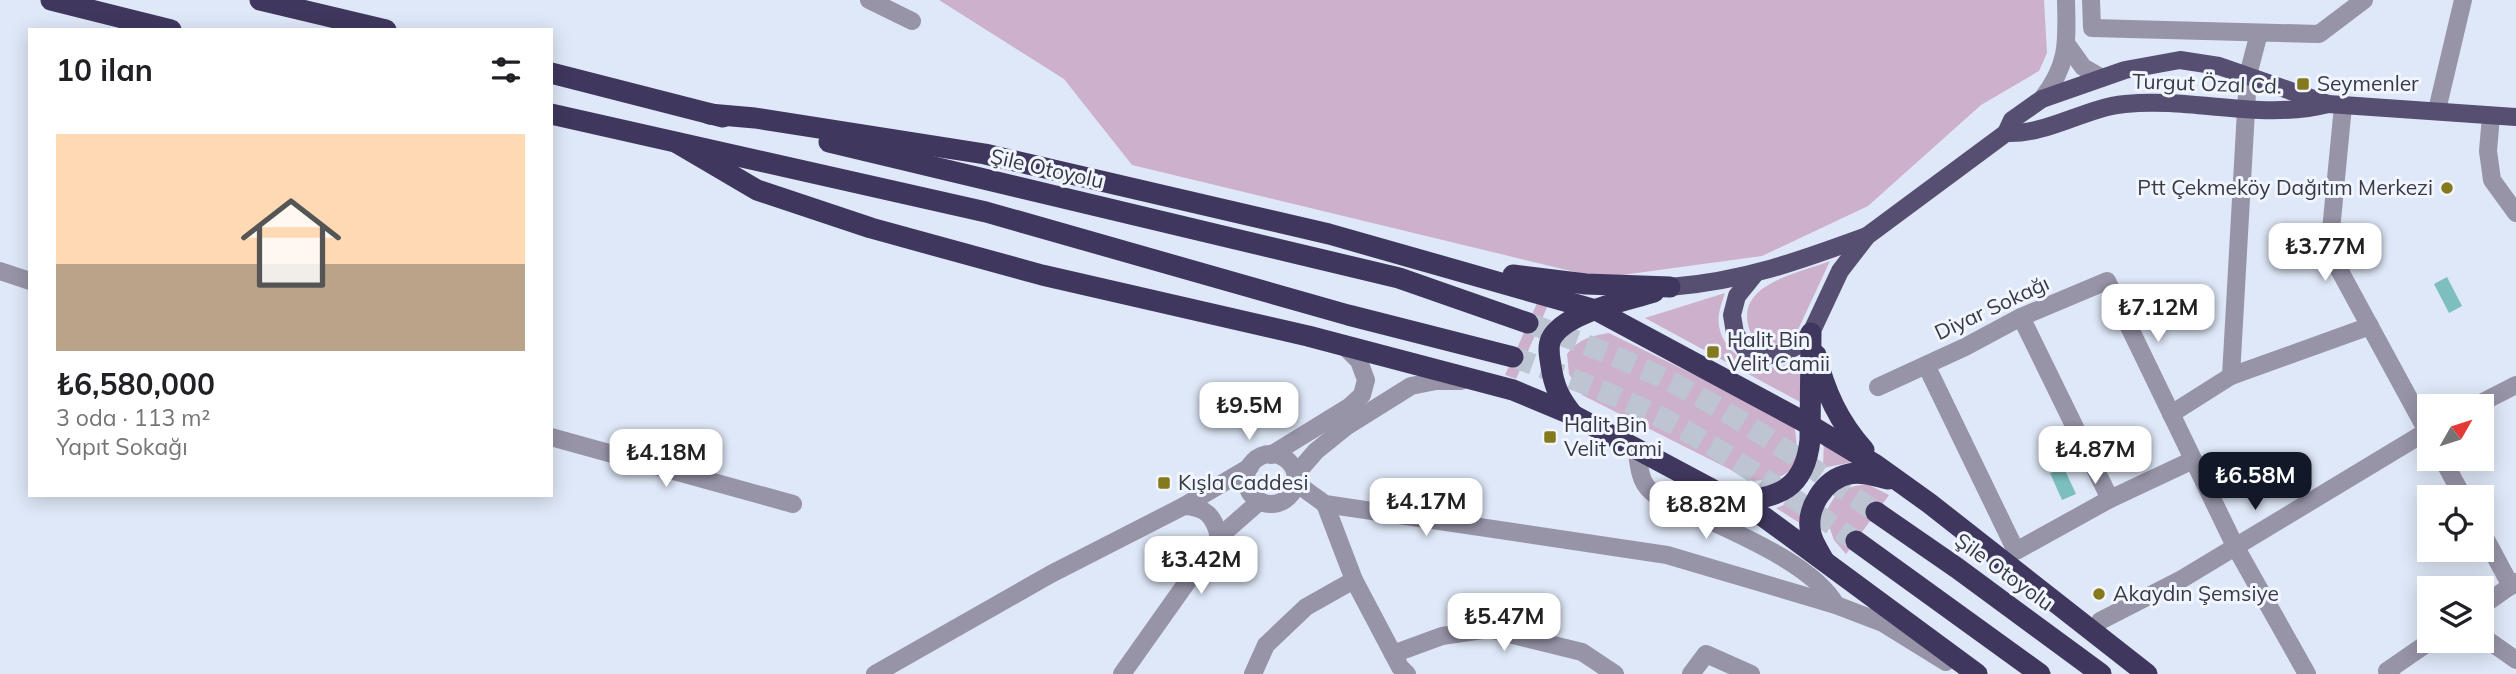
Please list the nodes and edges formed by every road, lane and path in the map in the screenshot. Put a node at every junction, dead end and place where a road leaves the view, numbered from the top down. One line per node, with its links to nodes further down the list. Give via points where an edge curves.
1 (51, 0): 9 (highway)
2 (260, 0): 10 (highway)
3 (869, 0): 8 (street)
4 (2066, 0): 12 (street)
5 (2091, 0): 11 (street, via 2092,28)
6 (2364, 0): 11 (street, via 2319,34)
7 (2463, 0): 19 (street)
8 (912, 21)
9 (164, 28)
10 (378, 28)
11 (2259, 33): 14 (street)
12 (2068, 46): 15 (street, via 2083,68); 16 (street, via 2052,87)
13 (553, 74): 21 (highway, Şile Otoyolu)
14 (2248, 75): 15 (main road, Turgut Özal Cd., via 2180,60); 17 (main road, Turgut Özal Cd.); 18 (street)
15 (2102, 78): 16 (main road, Turgut Özal Cd.)
16 (2042, 99): 24 (main road, Turgut Özal Cd., via 2012,120)
17 (2335, 105): 18 (main road, Turgut Özal Cd.); 19 (main road, Turgut Özal Cd.); 36 (street, via 2329,251)
18 (2246, 109): 24 (main road, Turgut Özal Cd., via 2122,104 2026,134); 41 (street)
19 (2437, 110): 22 (main road, Turgut Özal Cd.)
20 (553, 114): 25 (highway)
21 (709, 114): 28 (highway, via 985,154 1329,234); 35 (highway, Şile Otoyolu, via 1399,278)
22 (2491, 116): 23 (main road, Turgut Özal Cd.); 26 (street, via 2488,151 2492,180)
23 (2516, 117)
24 (2006, 133): 27 (main road, Turgut Özal Cd.)
25 (677, 143): 38 (highway, via 757,190 871,228 1042,275); 39 (highway, via 986,212)
26 (2516, 213)
27 (1867, 236): 30 (main road); 37 (main road, via 1840,271)
28 (1445, 266): 32 (highway, via 1568,283); 33 (highway)
29 (0, 271): 31 (street)
30 (1754, 275): 32 (main road); 37 (main road, via 1737,296 1732,315 1735,333 1746,350 1764,356 1783,353)
31 (28, 280)
32 (1670, 287): 33 (highway)
33 (1596, 310): 48 (highway, via 1563,325 1551,340 1554,386); 49 (highway)
34 (2021, 317): 40 (street, Diyar Sokağı); 47 (street, Diyar Sokağı, via 2107,281); 59 (street)
35 (1528, 323)
36 (2370, 326): 41 (street); 46 (street)
37 (1811, 333): 49 (highway); 55 (highway, via 1843,426)
38 (1343, 345): 42 (highway); 53 (street, via 1359,361 1366,380 1362,395)
39 (1513, 357)
40 (1926, 365): 44 (street, Diyar Sokağı); 59 (street, via 2016,551)
41 (2231, 376): 47 (street)
42 (1473, 381): 48 (highway, via 1513,390); 57 (street, via 1411,386 1347,426 1316,451)
43 (2516, 384): 45 (street)
44 (1878, 387)
45 (2494, 396)
46 (2417, 412)
47 (2171, 414): 54 (street, Diyar Sokağı)
48 (1573, 415): 52 (highway)
49 (1808, 424): 55 (highway); 61 (highway, via 1808,456 1791,486 1771,496)
50 (553, 438): 62 (street)
51 (2417, 438): 68 (street)
52 (1636, 447): 61 (highway); 74 (street, via 1644,484 1660,498 1772,552 1811,577)
53 (1271, 454): 56 (street); 57 (street, via 1287,460)
54 (2193, 460): 59 (street); 68 (street, Diyar Sokağı)
55 (1876, 465): 58 (highway)
56 (1250, 467): 60 (street, via 1249,491); 64 (street)
57 (1296, 478): 60 (street, via 1283,501); 63 (street)
58 (1909, 489): 70 (highway, via 1859,473 1838,477 1827,485 1813,508 1810,528); 91 (highway)
59 (2110, 499)
60 (1260, 501): 66 (street)
61 (1735, 501): 70 (highway)
62 (793, 504)
63 (1325, 504): 71 (street); 74 (street, via 1667,555)
64 (1184, 506): 66 (street, via 1208,513); 81 (street, via 1051,574)
65 (1876, 512): 90 (highway, Şile Otoyolu)
66 (1219, 537): 82 (street)
67 (1856, 541): 89 (highway)
68 (2235, 546): 75 (street); 92 (street, Diyar Sokağı)
69 (2494, 552): 72 (street)
70 (1828, 566): 88 (highway)
71 (1354, 580): 79 (street); 83 (street, via 1306,607 1266,645)
72 (2513, 584): 73 (street)
73 (2494, 597)
74 (1836, 606): 87 (street, via 1883,623)
75 (2100, 621)
76 (2494, 644): 78 (street)
77 (2417, 651): 80 (street)
78 (2516, 660)
79 (1399, 667): 84 (street, via 1442,636 1489,629 1582,652)
80 (2389, 672)
81 (879, 673)
82 (1122, 674)
83 (1253, 674)
84 (1615, 674)
85 (1691, 674): 86 (street, via 1706,654)
86 (1751, 674)
87 (1960, 674)
88 (1977, 674)
89 (2040, 674)
90 (2101, 674)
91 (2147, 674)
92 (2307, 674)

